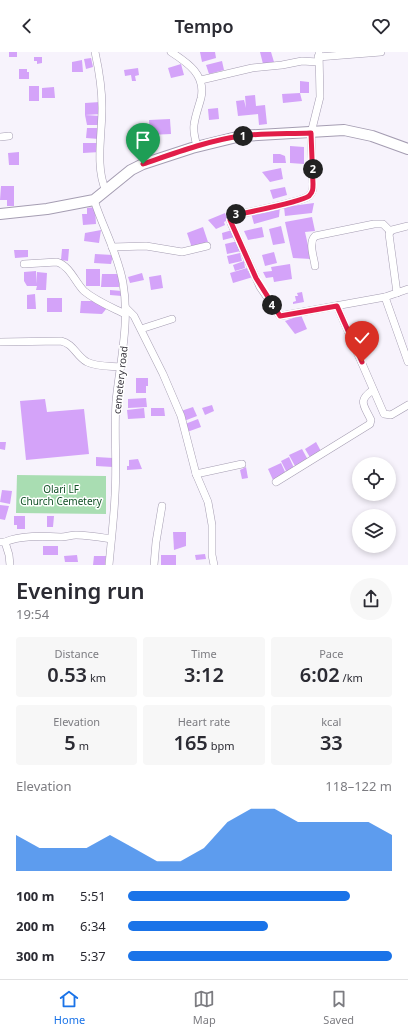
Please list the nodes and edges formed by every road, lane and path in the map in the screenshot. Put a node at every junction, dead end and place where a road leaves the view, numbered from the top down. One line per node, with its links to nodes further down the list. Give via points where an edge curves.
1 (95, 52): 11 (street, via 102,107 101,182)
2 (171, 52): 5 (street, via 191,66)
3 (381, 52): 4 (street)
4 (318, 57): 5 (street); 6 (street, via 320,97)
5 (201, 80): 9 (street, via 201,96 194,124)
6 (311, 133): 9 (street, via 241,136); 10 (street, via 344,130 372,136); 23 (street, via 311,194 300,200 235,215 230,220 258,282 280,316)
7 (10, 136): 8 (street)
8 (0, 137)
9 (197, 146): 11 (street, via 143,164 131,170)
10 (408, 150)
11 (106, 191): 12 (street)
12 (94, 200): 13 (street); 16 (street, cemetery road)
13 (0, 214)
14 (408, 226): 15 (street, via 395,228)
15 (390, 232): 19 (street, via 383,224 374,224 315,236 311,243); 21 (street)
16 (112, 246): 17 (street, via 146,246 182,252); 24 (street, cemetery road, via 120,268)
17 (207, 246)
18 (24, 264): 24 (street, via 61,263 83,290)
19 (315, 266)
20 (408, 289): 21 (street)
21 (397, 294): 22 (street)
22 (385, 297): 23 (street); 28 (street)
23 (337, 306): 30 (street)
24 (126, 311): 26 (street, via 134,316); 29 (street, cemetery road)
25 (172, 319): 26 (street)
26 (141, 328): 33 (street, via 181,416)
27 (0, 342): 29 (street, via 60,341 69,344 88,362)
28 (408, 362)
29 (121, 367): 36 (street, cemetery road, via 116,402 115,496)
30 (373, 390): 31 (street, via 384,414 391,415); 34 (street, via 363,400 371,420 370,424)
31 (408, 404)
32 (242, 464): 33 (street)
33 (196, 474): 41 (street, via 208,502)
34 (276, 482)
35 (162, 506): 40 (street)
36 (111, 539): 37 (street, via 52,536); 39 (street, cemetery road)
37 (2, 542): 38 (street, via 10,555)
38 (10, 565)
39 (109, 565)
40 (154, 565)
41 (214, 565)

